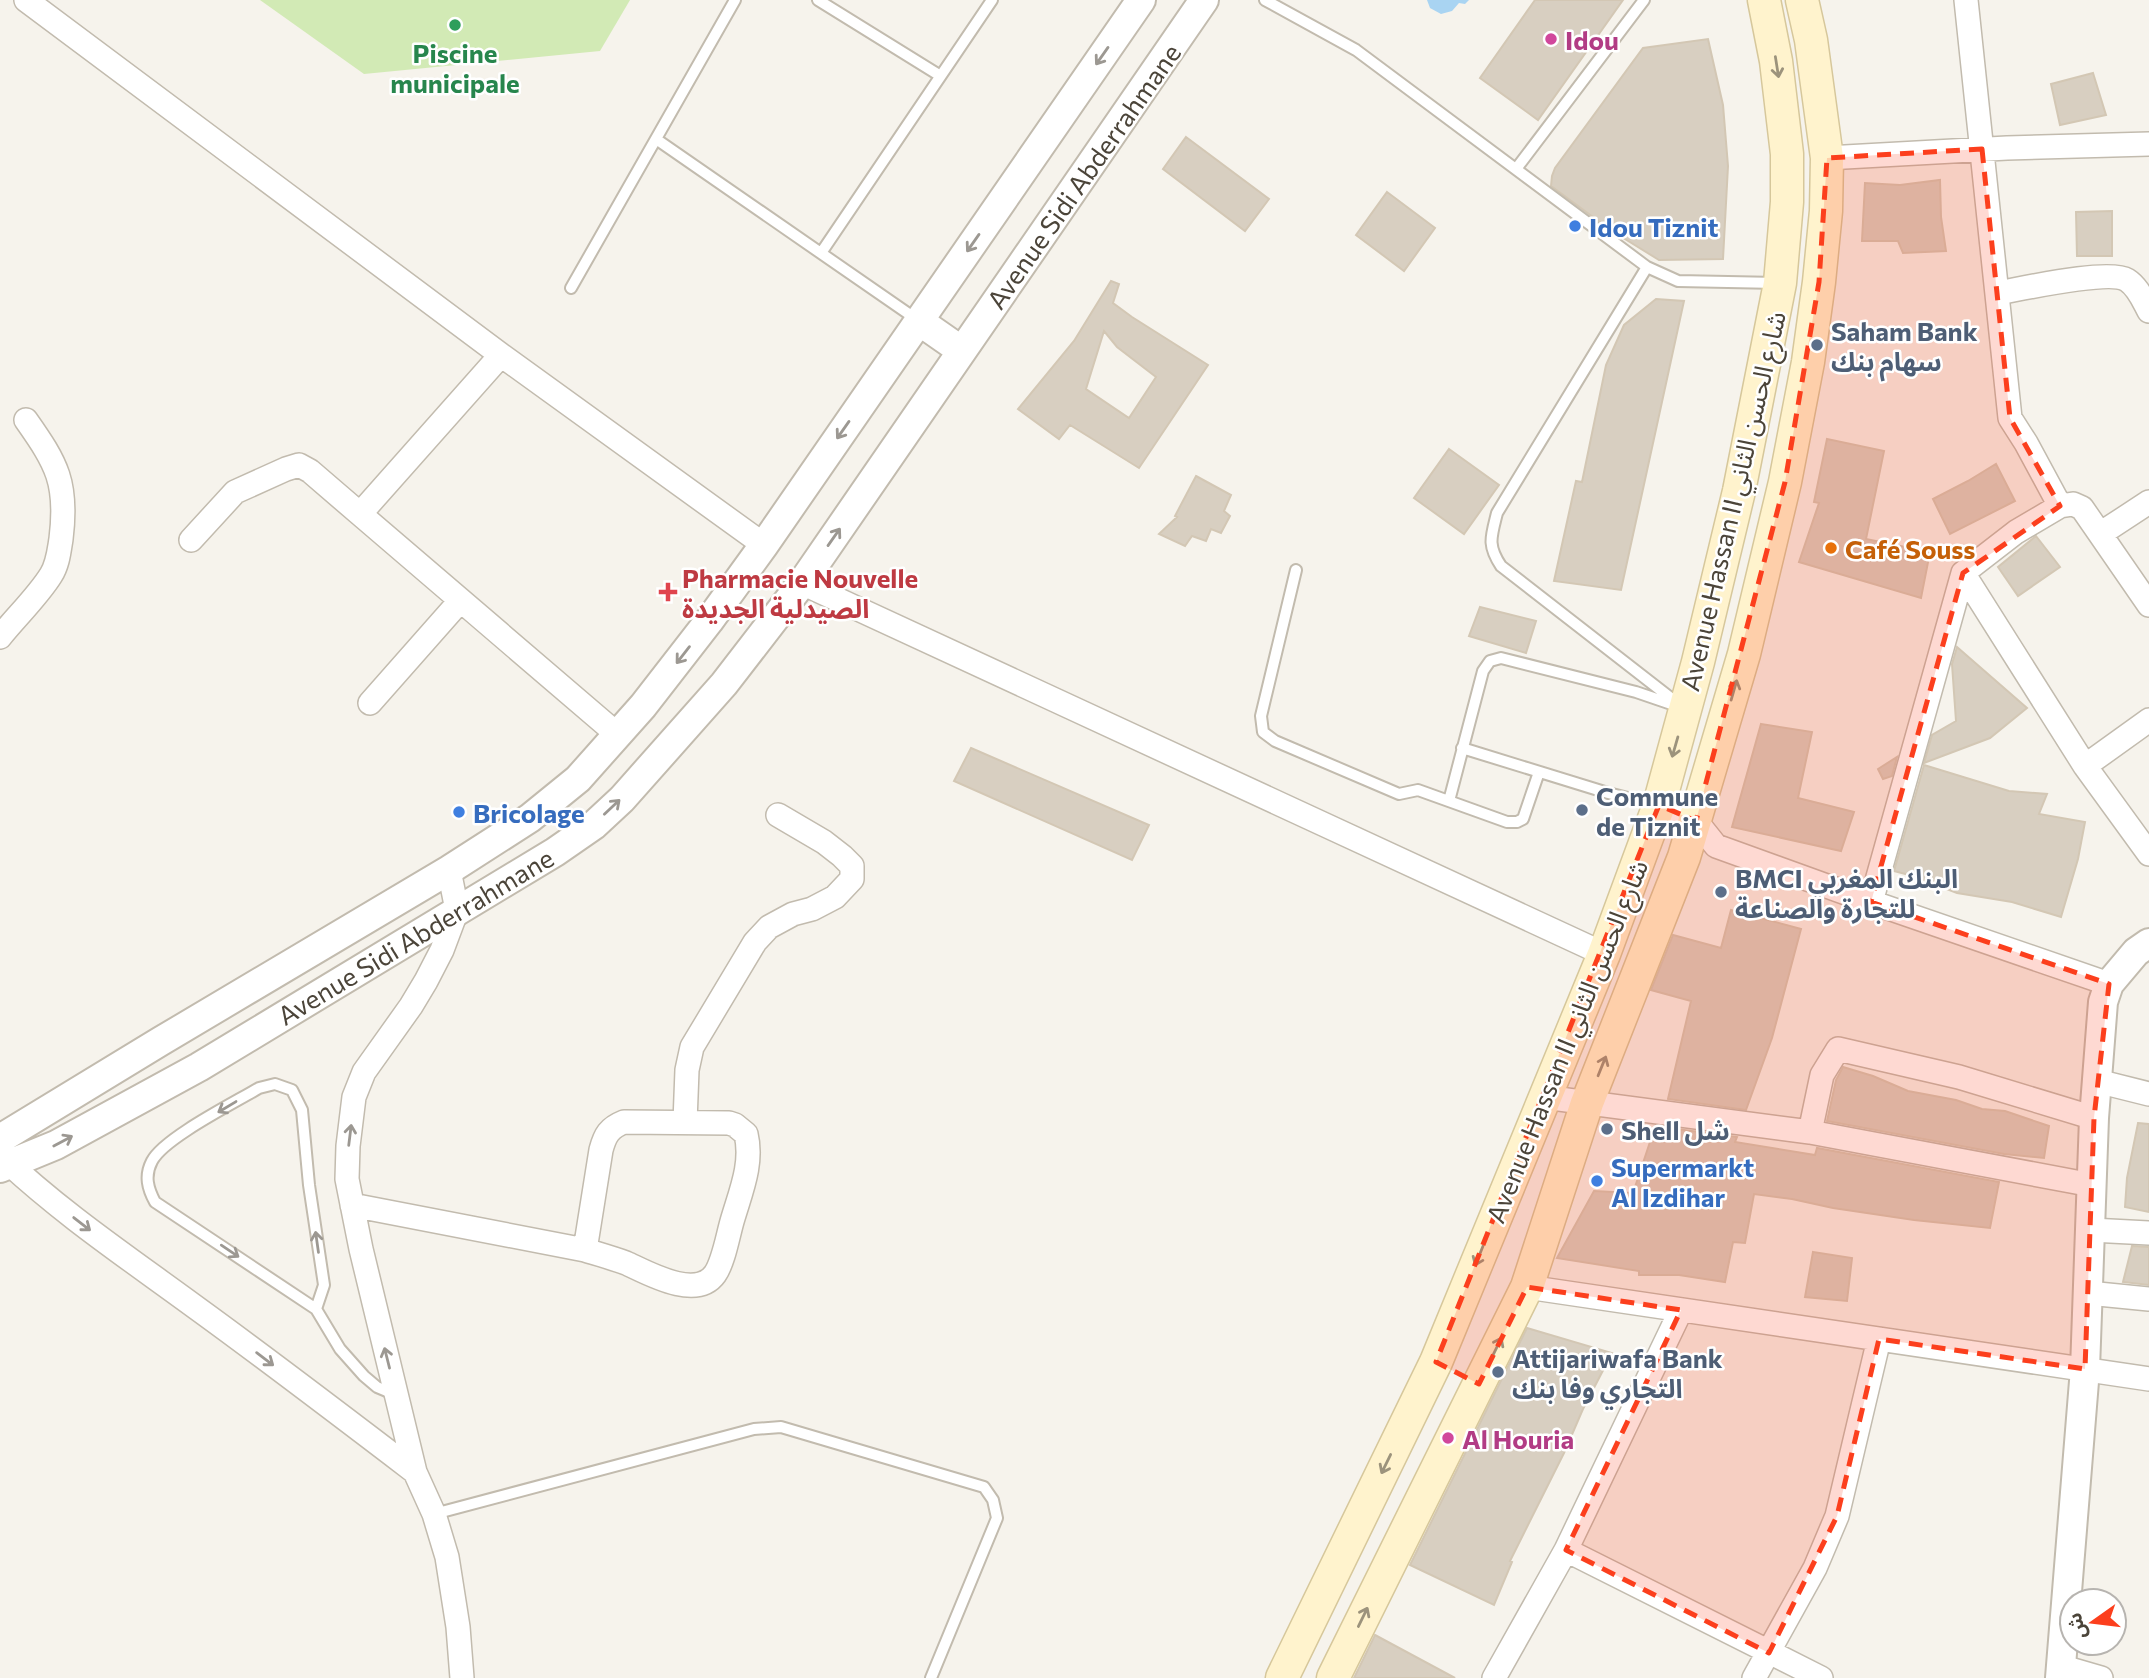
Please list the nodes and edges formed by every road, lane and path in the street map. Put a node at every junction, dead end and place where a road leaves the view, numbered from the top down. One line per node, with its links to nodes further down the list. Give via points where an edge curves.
1 (26, 0): 26 (street)
2 (735, 0): 13 (lane)
3 (818, 0): 12 (lane)
4 (992, 0): 12 (lane)
5 (1141, 0): 24 (street, Avenue Sidi Abderrahmane, one-way to 24)
6 (1204, 0): 25 (street, Avenue Sidi Abderrahmane)
7 (1265, 0): 17 (lane, via 1356,50)
8 (1644, 0): 17 (lane)
9 (1764, 0): 20 (main road, Avenue Hassan II شارع الحسن الثاني, one-way to 20, via 1787,154)
10 (1802, 0): 16 (main road, Avenue Hassan II شارع الحسن الثاني)
11 (1966, 0): 15 (street)
12 (939, 75): 18 (lane)
13 (656, 139): 18 (lane); 21 (lane)
14 (2149, 144): 15 (street)
15 (1982, 149): 16 (street); 22 (street)
16 (1827, 158): 50 (main road, Avenue Hassan II شارع الحسن الثاني, one-way to 16, via 1744,654 1785,482 1819,282)
17 (1516, 169): 19 (lane)
18 (821, 253): 24 (lane)
19 (1647, 267): 20 (lane, via 1678,281); 41 (lane, via 1497,513 1490,538 1492,553 1501,566)
20 (1780, 283): 41 (main road, Avenue Hassan II شارع الحسن الثاني, via 1738,491)
21 (571, 288)
22 (1997, 293): 23 (street, via 2108,276 2127,280); 29 (street, via 2010,418)
23 (2149, 311)
24 (919, 321): 25 (street); 33 (street, Avenue Sidi Abderrahmane, one-way to 33)
25 (962, 351): 36 (street, Avenue Sidi Abderrahmane, one-way to 25)
26 (501, 355): 30 (street); 33 (street)
27 (26, 420): 39 (street, via 48,452 63,487 64,518 58,561 51,575)
28 (2149, 502): 31 (street)
29 (2060, 506): 31 (street, via 2073,503 2082,508); 35 (street, via 2016,532)
30 (360, 514): 32 (street, via 299,465 235,492); 37 (street)
31 (2100, 534): 38 (street)
32 (191, 540)
33 (764, 545): 43 (street, Avenue Sidi Abderrahmane, one-way to 43)
34 (1296, 570): 47 (lane, via 1261,716 1263,732 1399,794 1418,790)
35 (1963, 573): 45 (street); 56 (street)
36 (802, 583): 57 (street, Avenue Sidi Abderrahmane, one-way to 36, via 555,852 622,799 724,684); 59 (street)
37 (460, 601): 40 (street); 43 (street)
38 (2149, 605)
39 (0, 637)
40 (370, 703)
41 (1686, 709): 44 (lane, via 1501,658 1490,661 1483,671); 48 (main road, Avenue Hassan II شارع الحسن الثاني, one-way to 48)
42 (2149, 720): 45 (street)
43 (618, 735): 55 (street, Avenue Sidi Abderrahmane, via 557,797)
44 (1462, 748): 46 (lane); 47 (lane)
45 (2085, 766): 53 (street)
46 (1539, 772): 47 (lane, via 1523,819 1517,822); 48 (lane)
47 (1449, 801)
48 (1659, 805): 50 (street); 51 (main road, Avenue Hassan II شارع الحسن الثاني)
49 (778, 815): 66 (street, via 842,856 852,866 852,879 835,897 769,927 755,942 692,1047)
50 (1696, 821): 52 (street); 54 (main road, Avenue Hassan II شارع الحسن الثاني)
51 (1647, 841): 54 (street); 59 (main road, Avenue Hassan II شارع الحسن الثاني)
52 (1716, 846): 54 (street); 56 (street)
53 (2149, 854)
54 (1685, 857): 64 (main road, Avenue Hassan II شارع الحسن الثاني, one-way to 54)
55 (449, 870): 57 (street); 68 (street, Avenue Sidi Abderrahmane)
56 (1871, 902): 60 (street)
57 (457, 910): 69 (street, Avenue Sidi Abderrahmane, one-way to 57, via 56,1145 199,1067); 71 (street, one-way to 57, via 347,1179 354,1097 364,1072 437,961)
58 (2149, 943): 60 (street)
59 (1604, 954): 63 (main road, Avenue Hassan II شارع الحسن الثاني)
60 (2109, 984): 61 (street, via 2103,1002)
61 (2097, 1081): 62 (street); 65 (street)
62 (2149, 1094)
63 (1544, 1097): 64 (street); 81 (main road, Avenue Hassan II شارع الحسن الثاني, one-way to 81)
64 (1587, 1103): 67 (street); 75 (main road, Avenue Hassan II شارع الحسن الثاني)
65 (2094, 1118): 67 (street, via 1959,1077 1838,1049 1822,1075); 70 (street)
66 (685, 1122): 74 (street, via 624,1122 608,1130); 74 (street, via 736,1125 746,1134 747,1169 716,1273 703,1283 664,1282)
67 (1810, 1132): 70 (street)
68 (0, 1139)
69 (4, 1163): 86 (street, one-way to 86)
70 (2092, 1185): 72 (street)
71 (352, 1205): 74 (street); 85 (street, one-way to 71)
72 (2091, 1230): 73 (street); 76 (street)
73 (2149, 1233)
74 (585, 1250)
75 (1527, 1287): 79 (street); 84 (main road, Avenue Hassan II شارع الحسن الثاني, one-way to 75)
76 (2088, 1293): 77 (street); 82 (street)
77 (2149, 1299)
78 (316, 1309): 78 (lane, one-way to 78, via 324,1285 302,1110 292,1090 275,1084 259,1088 166,1144 151,1162 147,1186 155,1202); 85 (lane, via 364,1377)
79 (1681, 1310): 80 (street); 88 (street)
80 (1879, 1339): 82 (street); 89 (street, via 1837,1516)
81 (1436, 1362): 84 (main road); 93 (main road, Avenue Hassan II شارع الحسن الثاني, one-way to 93)
82 (2085, 1369): 83 (street); 90 (street)
83 (2149, 1379)
84 (1479, 1384): 94 (main road, Avenue Hassan II شارع الحسن الثاني, one-way to 84)
85 (396, 1395): 86 (street)
86 (415, 1472): 87 (street)
87 (434, 1514): 91 (street, via 447,1557); 92 (lane, via 754,1429 781,1427 984,1487 997,1518)
88 (1566, 1550): 89 (street); 95 (street)
89 (1769, 1653): 96 (street); 97 (street)
90 (2062, 1672): 98 (street)
91 (462, 1678)
92 (931, 1678)
93 (1282, 1678)
94 (1333, 1678)
95 (1494, 1678)
96 (1754, 1678)
97 (1821, 1678)
98 (2101, 1678)

